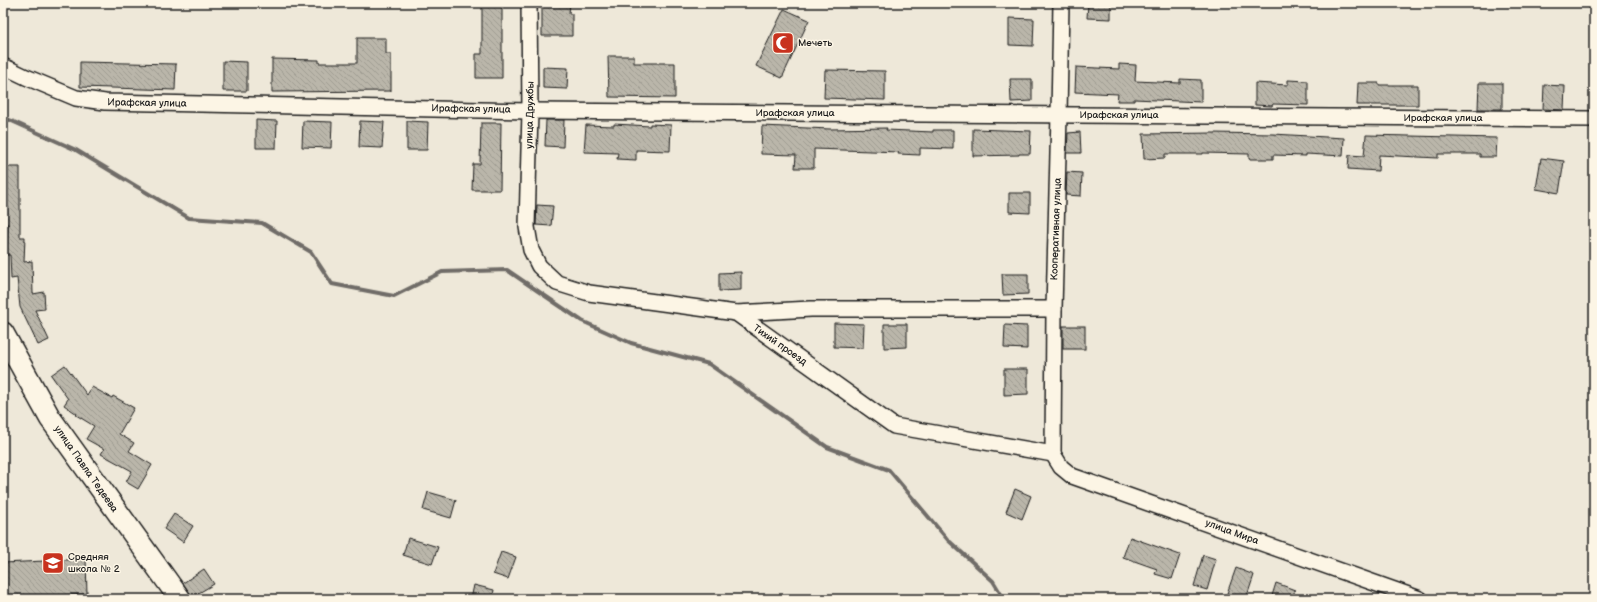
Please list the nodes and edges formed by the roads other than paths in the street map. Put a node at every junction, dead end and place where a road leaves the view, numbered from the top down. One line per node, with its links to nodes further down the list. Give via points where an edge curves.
1 (529, 3): 4 (street, улица Дружбы)
2 (1061, 3): 5 (street, Кооперативная улица)
3 (3, 66): 4 (street, Ирафская улица, via 76,98 105,102)
4 (530, 111): 5 (street, Ирафская улица); 7 (street, улица Дружбы)
5 (1059, 114): 6 (street, Ирафская улица); 8 (street, Кооперативная улица)
6 (1594, 119)
7 (527, 227): 9 (street, Тихий проезд, via 531,250 539,266 557,283 589,293)
8 (1054, 309): 9 (street, via 811,309); 11 (street, Кооперативная улица)
9 (736, 313): 11 (street, Тихий проезд, via 894,426)
10 (3, 333): 12 (main road, улица Павла Тедеева, via 50,418)
11 (1053, 454): 13 (street, улица Мира, via 1061,467 1072,476)
12 (180, 599)
13 (1420, 599)

